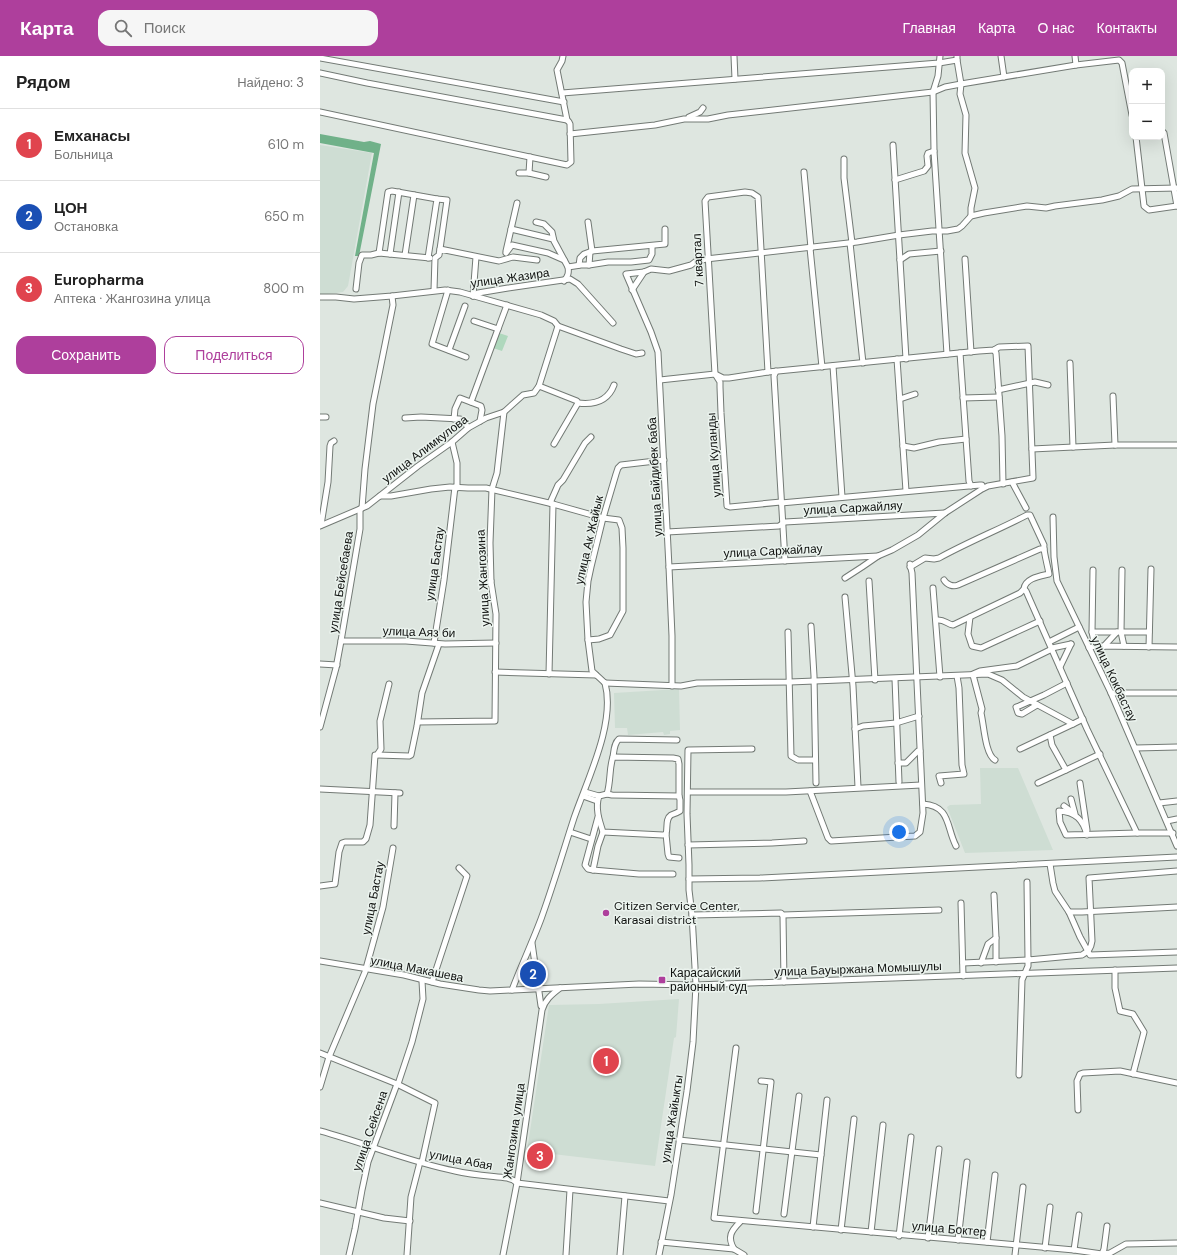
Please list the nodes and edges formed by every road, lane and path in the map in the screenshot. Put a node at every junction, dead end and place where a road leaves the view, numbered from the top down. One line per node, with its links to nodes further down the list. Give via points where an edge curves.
1 (563, 56): 16 (street, via 557,70)
2 (734, 56): 13 (street)
3 (940, 56): 9 (street)
4 (1000, 56): 12 (street)
5 (1075, 56): 10 (street)
6 (320, 58): 17 (street)
7 (957, 58): 9 (street); 14 (street)
8 (1119, 58): 10 (street); 18 (street)
9 (939, 63): 13 (street); 15 (street)
10 (1076, 65): 12 (street)
11 (320, 73): 22 (street)
12 (1004, 77): 14 (street)
13 (735, 79): 16 (street)
14 (961, 84): 15 (street); 44 (street, via 960,94 966,115 965,153 975,188)
15 (934, 92): 21 (street); 27 (street)
16 (562, 93): 17 (street)
17 (564, 102): 22 (street)
18 (1130, 104)
19 (320, 112): 28 (street)
20 (684, 119): 21 (street); 21 (street, via 702,110 699,116); 23 (street, via 656,125)
21 (701, 119)
22 (567, 120): 23 (street, via 570,122)
23 (570, 134): 28 (street, via 570,164)
24 (1165, 138): 38 (street)
25 (1136, 140): 37 (street)
26 (893, 145): 36 (street)
27 (934, 151): 30 (street, via 926,156 928,166); 34 (street)
28 (530, 157): 33 (street)
29 (844, 159): 52 (street)
30 (924, 171): 34 (street); 36 (street)
31 (804, 172): 54 (street)
32 (519, 173): 33 (street)
33 (529, 173): 35 (street)
34 (936, 173): 49 (street)
35 (546, 177)
36 (895, 180): 50 (street)
37 (1142, 188): 38 (street); 43 (street, via 1144,206 1149,210); 44 (street, via 1102,200 1046,208 1027,206)
38 (1176, 188): 43 (street)
39 (398, 192): 40 (street); 58 (street, via 388,192); 62 (street)
40 (414, 195): 41 (street); 63 (street)
41 (437, 198): 55 (street, via 447,200); 65 (street)
42 (517, 203): 47 (street)
43 (1177, 206)
44 (971, 216): 49 (street, via 958,228)
45 (536, 222): 51 (street, via 548,227)
46 (588, 222): 57 (street)
47 (511, 229): 51 (street); 59 (street)
48 (665, 229): 53 (street, via 665,244)
49 (940, 231): 50 (street); 56 (street)
50 (899, 235): 52 (street); 70 (street)
51 (554, 241): 60 (street, via 554,250); 72 (street)
52 (851, 243): 54 (street); 100 (street)
53 (652, 246): 57 (street); 74 (street, via 649,260 608,262)
54 (810, 248): 61 (street); 103 (street)
55 (440, 249): 64 (street); 66 (street, via 439,255)
56 (940, 251): 70 (street, via 909,254); 96 (street)
57 (591, 252): 73 (street, via 580,258); 74 (street)
58 (379, 253): 62 (street); 78 (street, via 362,255)
59 (506, 253): 60 (street, via 512,245); 71 (street)
60 (548, 253): 72 (street)
61 (762, 253): 67 (street); 67 (street, 7 квартал, via 758,198 752,193 745,192 708,197 705,201); 105 (street)
62 (390, 254): 63 (street)
63 (405, 255): 65 (street)
64 (476, 257): 71 (street); 83 (street)
65 (428, 258): 66 (street)
66 (435, 258): 79 (street)
67 (708, 259): 76 (street, via 665,271 651,269); 106 (street, 7 квартал)
68 (965, 259): 93 (street)
69 (537, 260): 71 (street, via 509,257)
70 (900, 260): 99 (street)
71 (502, 261)
72 (564, 261): 75 (street)
73 (579, 265): 74 (street); 75 (street)
74 (589, 266)
75 (568, 267): 77 (street, via 569,272)
76 (644, 272): 81 (street); 81 (street, улица Байдибек баба, via 626,274)
77 (564, 281): 83 (street, улица Жазира, via 500,289); 88 (street, улица Жазира, via 570,279 578,284)
78 (356, 289)
79 (434, 290): 80 (street, улица Жазира); 82 (street, улица Жазира)
80 (448, 290): 83 (street, улица Жазира); 91 (street, via 432,344)
81 (632, 290): 107 (street, улица Байдибек баба, via 658,352)
82 (392, 296): 84 (street, улица Жазира, via 354,299); 148 (street, улица Бейсебаева, via 372,411)
83 (473, 296): 85 (street)
84 (320, 297)
85 (507, 305): 89 (street, via 554,320); 90 (street)
86 (465, 306): 91 (street)
87 (474, 321): 90 (street)
88 (613, 322)
89 (558, 326): 94 (street, via 636,354); 110 (street)
90 (498, 328): 118 (street)
91 (449, 350): 97 (street)
92 (994, 350): 93 (street); 108 (street, via 999,347 1028,346); 112 (street)
93 (971, 352): 95 (street)
94 (642, 353)
95 (960, 353): 96 (street); 116 (street)
96 (947, 354): 99 (street)
97 (466, 357)
98 (897, 359): 99 (street); 100 (street); 117 (street)
99 (906, 359)
100 (863, 363): 102 (street)
101 (1070, 363): 133 (street)
102 (833, 366): 103 (street); 144 (street)
103 (822, 367): 104 (street)
104 (776, 371): 105 (street); 145 (street, via 774,376)
105 (768, 372): 106 (street, via 729,378)
106 (715, 374): 107 (street); 145 (street, улица Куланды, via 720,382 727,506)
107 (660, 380): 135 (street, улица Байдибек баба)
108 (1029, 384): 109 (street, via 1038,382); 112 (street); 134 (street)
109 (1048, 385)
110 (539, 386): 119 (street); 120 (street, улица Алимкулова, via 534,393 523,395)
111 (614, 386): 119 (street, via 604,400 596,403)
112 (998, 390): 115 (street)
113 (915, 394): 117 (street)
114 (1113, 396): 130 (street)
115 (999, 397): 116 (street); 137 (street)
116 (962, 398): 126 (street)
117 (900, 399): 132 (street)
118 (471, 402): 122 (street, via 460,398); 123 (street, via 482,408)
119 (578, 403): 129 (street)
120 (504, 412): 123 (street, улица Алимкулова); 141 (street, улица Жангозина, via 497,473)
121 (405, 418): 122 (street)
122 (454, 419): 124 (street, via 464,421)
123 (480, 421): 124 (street, улица Алимкулова)
124 (468, 428): 128 (street, улица Алимкулова)
125 (591, 437): 146 (street, via 584,442 558,485)
126 (966, 439): 132 (street, via 914,448); 138 (street)
127 (334, 441): 153 (street, via 330,446 328,482)
128 (452, 442): 139 (street, улица Бастау, via 457,463); 143 (street, улица Алимкулова)
129 (554, 444)
130 (1115, 445): 131 (street); 133 (street)
131 (1177, 445)
132 (903, 446): 142 (street)
133 (1073, 447): 134 (street)
134 (1032, 449): 136 (street, улица Саржайляу, via 1033,478)
135 (664, 460): 151 (street, улица Ак Жайык, via 621,465); 154 (street, улица Байдибек баба)
136 (1012, 482): 137 (street, улица Саржайляу); 147 (street)
137 (1003, 484): 140 (street, улица Саржайляу)
138 (971, 486): 140 (street, via 982,485); 142 (street)
139 (456, 488): 141 (street); 143 (street); 184 (street, улица Бастау)
140 (984, 488): 149 (street, улица Саржайляу)
141 (492, 489): 146 (street); 167 (street, улица Жангозина)
142 (906, 491): 144 (street)
143 (380, 496): 148 (street, улица Алимкулова)
144 (842, 497): 145 (street)
145 (781, 502): 152 (street)
146 (551, 503): 151 (street); 197 (street)
147 (1026, 508)
148 (361, 509): 153 (street, улица Алимкулова); 181 (street, улица Бейсебаева, via 360,530)
149 (945, 513): 152 (street, улица Саржайляу); 156 (street, via 918,535)
150 (1053, 517): 162 (street, улица Кокбастау)
151 (603, 518): 182 (street, улица Ак Жайык, via 588,581); 182 (street, via 619,520 621,524 623,611 610,635 606,638)
152 (783, 523): 154 (street, улица Саржайляу, via 779,526); 157 (street)
153 (321, 526)
154 (667, 532): 158 (street, улица Байдибек баба)
155 (1044, 549): 163 (street); 165 (street, via 1040,548 955,586); 202 (street, via 1043,542 1028,515 939,558 925,558 910,565)
156 (878, 556): 157 (street, улица Саржайлау); 164 (street)
157 (785, 561): 158 (street, улица Саржайлау)
158 (669, 568): 211 (street, улица Байдибек баба)
159 (1151, 569): 180 (street)
160 (1093, 570): 178 (street)
161 (1122, 570): 179 (street)
162 (1056, 573): 163 (street); 176 (street, улица Кокбастау, via 1057,581)
163 (1049, 574): 170 (street, via 1027,581)
164 (845, 578)
165 (944, 580)
166 (483, 581): 167 (street)
167 (491, 581): 185 (street, улица Жангозина, via 496,614)
168 (869, 581): 204 (street)
169 (933, 588): 173 (street)
170 (1024, 589): 172 (street); 174 (street)
171 (845, 597): 206 (street)
172 (970, 617): 173 (street, via 953,625); 174 (street, via 969,638 972,646 977,648)
173 (936, 620): 201 (street)
174 (1040, 621): 183 (street)
175 (811, 626): 205 (street)
176 (1079, 627): 183 (street); 191 (street, улица Кокбастау)
177 (788, 632): 207 (street)
178 (1092, 632): 179 (street); 186 (street)
179 (1119, 632): 180 (street); 187 (street); 188 (street)
180 (1150, 632): 189 (street)
181 (341, 640): 184 (street, улица Аяз би); 194 (street, улица Бейсебаева)
182 (588, 640): 198 (street, улица Ак Жайык, via 592,671)
183 (1049, 642): 192 (street)
184 (437, 643): 185 (street, улица Аяз би); 218 (street, улица Бастау, via 422,693)
185 (496, 643): 196 (street, улица Жангозина)
186 (1095, 646): 187 (street); 191 (street)
187 (1104, 646): 188 (street)
188 (1124, 646): 189 (street)
189 (1150, 647): 190 (street)
190 (1177, 647)
191 (1089, 648): 212 (street, улица Кокбастау)
192 (1052, 649): 195 (street); 195 (street, via 1071,644); 199 (street, via 1017,666 980,671)
193 (320, 664): 194 (street)
194 (337, 665): 221 (street, улица Бейсебаева)
195 (1060, 667): 208 (street)
196 (495, 672): 197 (street); 218 (street, улица Жангозина, via 495,721)
197 (549, 674): 198 (street)
198 (596, 675): 209 (street)
199 (972, 675): 200 (street); 214 (street, via 988,674 1002,680); 234 (street, via 982,709 988,750)
200 (957, 676): 201 (street); 239 (street, via 964,774 939,776)
201 (940, 677): 202 (street)
202 (917, 678): 203 (street); 216 (street)
203 (894, 679): 204 (street); 219 (street)
204 (875, 680): 206 (street)
205 (813, 681): 206 (street); 207 (street); 233 (street)
206 (852, 681): 222 (street)
207 (790, 682): 211 (street, via 707,682); 233 (street, via 791,756 798,760)
208 (1067, 682): 214 (street); 217 (street)
209 (605, 683): 211 (street); 248 (street, via 608,694 604,728)
210 (389, 684): 231 (street, via 381,715 381,749)
211 (672, 686)
212 (1111, 693): 213 (street); 226 (street, улица Кокбастау)
213 (1177, 693)
214 (1030, 701): 215 (street); 215 (street, via 1016,708 1018,713 1022,714)
215 (1037, 705): 220 (street)
216 (919, 716): 219 (street); 229 (street)
217 (1083, 719): 220 (street); 230 (street)
218 (418, 722): 231 (street, улица Бастау, via 409,756)
219 (896, 723): 222 (street); 235 (street)
220 (1073, 724): 223 (street)
221 (320, 727)
222 (854, 729): 243 (street)
223 (1050, 735): 228 (street); 236 (street, via 1052,745)
224 (677, 740): 232 (street, via 619,739)
225 (1177, 747): 226 (street)
226 (1136, 748): 254 (street, улица Кокбастау)
227 (752, 749): 246 (street, улица Жайыкты, via 688,750)
228 (1020, 749)
229 (920, 751): 235 (street, via 906,764); 242 (street)
230 (1100, 754): 236 (street); 264 (street)
231 (377, 755): 247 (street)
232 (613, 757): 249 (street); 250 (street, via 678,759)
233 (815, 760): 238 (street)
234 (995, 760)
235 (898, 763): 237 (street)
236 (1066, 770): 240 (street)
237 (898, 782)
238 (816, 783)
239 (941, 783)
240 (1038, 783)
241 (1080, 783): 267 (street)
242 (921, 785): 243 (street); 255 (street)
243 (858, 787): 245 (street)
244 (320, 789): 247 (street)
245 (810, 791): 246 (street); 255 (street, via 830,841 919,834 922,828)
246 (688, 792): 270 (street, улица Жайыкты)
247 (372, 793): 261 (street, via 398,793); 283 (street, via 370,825 366,839 363,842 342,843 335,884)
248 (584, 794): 251 (street); 262 (street)
249 (607, 794): 250 (street); 251 (street)
250 (678, 796): 266 (street, via 680,811 669,816)
251 (598, 798): 258 (street)
252 (1071, 799): 257 (street)
253 (1177, 801): 254 (street)
254 (1159, 803): 260 (street, улица Кокбастау)
255 (923, 804): 271 (street, via 940,808 949,824)
256 (1064, 806): 257 (street)
257 (1075, 814): 267 (street, via 1081,819); 267 (street, via 1059,811 1060,822 1066,835)
258 (598, 816): 263 (street); 268 (street)
259 (1177, 819): 260 (street)
260 (1167, 821): 265 (street, улица Кокбастау)
261 (394, 826)
262 (570, 832): 268 (street); 293 (street)
263 (603, 832): 266 (street); 278 (street)
264 (1137, 833): 265 (street); 267 (street)
265 (1172, 833): 272 (street, улица Кокбастау)
266 (666, 834): 274 (street, via 669,857)
267 (1087, 835)
268 (591, 839): 278 (street, via 585,865)
269 (804, 841): 270 (street)
270 (688, 845): 281 (street, улица Жайыкты)
271 (956, 846)
272 (1177, 846)
273 (393, 848): 303 (street, улица Бастау, via 383,907)
274 (679, 858)
275 (1177, 858): 276 (street)
276 (1050, 864): 281 (street); 289 (street, via 1055,891)
277 (459, 868): 309 (street, via 467,876)
278 (593, 870): 280 (street)
279 (1177, 871): 288 (street, via 1089,878)
280 (673, 874)
281 (689, 879): 290 (street, улица Жайыкты)
282 (1027, 882): 296 (street)
283 (320, 886)
284 (994, 896): 292 (street)
285 (961, 903): 299 (street)
286 (1177, 906): 288 (street)
287 (939, 910): 291 (street)
288 (1091, 911): 289 (street); 294 (street, via 1092,941)
289 (1069, 912): 294 (street)
290 (692, 915): 291 (street); 311 (street, улица Жайыкты)
291 (783, 915): 310 (street)
292 (996, 938): 298 (street); 300 (street, via 988,944)
293 (532, 942): 312 (street); 314 (street)
294 (1088, 952): 295 (street, via 1097,956); 296 (street, via 1082,955)
295 (1177, 952)
296 (1028, 960): 298 (street); 301 (street)
297 (320, 961): 303 (street, улица Макашева)
298 (996, 962): 300 (street)
299 (963, 963): 300 (street); 307 (street)
300 (981, 963)
301 (1028, 966): 305 (street); 306 (street)
302 (1177, 968): 304 (street, улица Бауыржана Момышулы)
303 (366, 970): 308 (street, улица Макашева, via 404,975); 318 (street, улица Бастау)
304 (1115, 970): 306 (street, улица Бауыржана Момышулы); 319 (street, via 1115,988 1120,1011 1133,1014 1144,1032)
305 (1025, 973): 306 (street, улица Бауыржана Момышулы); 307 (street, улица Бауыржана Момышулы); 320 (street, via 1021,995)
306 (1033, 973)
307 (963, 976): 310 (street, улица Бауыржана Момышулы)
308 (422, 981): 309 (street, улица Макашева); 323 (street, улица Сейсена, via 423,999)
309 (432, 982): 314 (street, улица Макашева, via 479,990)
310 (784, 982): 311 (street, улица Бауыржана Момышулы)
311 (696, 985): 313 (street, улица Бауыржана Момышулы, via 639,984); 332 (street, улица Жайыкты, via 693,1042)
312 (540, 988): 313 (street, улица Бауыржана Момышулы); 314 (street, улица Макашева); 315 (street)
313 (560, 988): 315 (street, via 547,998)
314 (512, 990)
315 (542, 1010): 342 (street, Жангозина улица)
316 (736, 1048): 333 (street)
317 (320, 1053): 318 (street)
318 (329, 1057): 323 (street); 324 (street, улица Бастау)
319 (1133, 1074): 322 (street); 327 (street, via 1120,1071 1080,1074)
320 (1019, 1075)
321 (761, 1081): 335 (street, via 770,1082)
322 (1177, 1083)
323 (398, 1084): 334 (street, улица Сейсена); 339 (street, via 435,1103)
324 (320, 1087)
325 (799, 1096): 337 (street)
326 (828, 1100): 338 (street)
327 (1078, 1110)
328 (854, 1119): 357 (street)
329 (883, 1125): 358 (street)
330 (320, 1131): 334 (street, улица Абая)
331 (911, 1137): 359 (street)
332 (679, 1140): 333 (street); 346 (street, улица Жайыкты)
333 (724, 1145): 335 (street); 354 (street, улица Боктер, via 714,1218)
334 (374, 1148): 339 (street, улица Абая); 350 (street, улица Сейсена, via 368,1162)
335 (762, 1149): 337 (street); 349 (street)
336 (939, 1149): 360 (street)
337 (792, 1153): 338 (street); 351 (street)
338 (821, 1155): 356 (street)
339 (421, 1162): 342 (street, улица Абая, via 456,1172 507,1178); 353 (street, via 411,1197)
340 (968, 1162): 361 (street)
341 (995, 1175): 363 (street)
342 (516, 1183): 344 (street, улица Абая); 372 (street, Жангозина улица)
343 (1023, 1187): 365 (street)
344 (570, 1190): 345 (street, улица Абая); 373 (street)
345 (625, 1196): 346 (street, улица Абая); 374 (street)
346 (669, 1200): 362 (street, улица Жайыкты)
347 (320, 1203): 350 (street)
348 (1050, 1207): 366 (street)
349 (756, 1211)
350 (358, 1213): 353 (street); 370 (street, улица Сейсена)
351 (784, 1214)
352 (1079, 1215): 368 (street)
353 (410, 1221): 371 (street)
354 (740, 1222): 356 (street, улица Боктер); 367 (street, via 730,1236 730,1243)
355 (1107, 1226): 369 (street)
356 (813, 1227): 357 (street, улица Боктер)
357 (841, 1230): 358 (street, улица Боктер)
358 (871, 1232): 359 (street, улица Боктер)
359 (899, 1236): 360 (street, улица Боктер)
360 (928, 1238): 361 (street, улица Боктер)
361 (958, 1240): 363 (street, улица Боктер)
362 (661, 1242): 367 (street); 375 (street, улица Жайыкты)
363 (987, 1242): 365 (street, улица Боктер)
364 (1177, 1244): 369 (street, улица Боктер, via 1126,1244 1110,1253)
365 (1016, 1246): 366 (street, улица Боктер); 377 (street)
366 (1045, 1248): 368 (street, улица Боктер)
367 (734, 1249): 376 (street)
368 (1074, 1250): 369 (street, улица Боктер)
369 (1102, 1254)
370 (349, 1255)
371 (407, 1255)
372 (503, 1255)
373 (566, 1255)
374 (620, 1255)
375 (659, 1255)
376 (744, 1255)
377 (1015, 1255)

